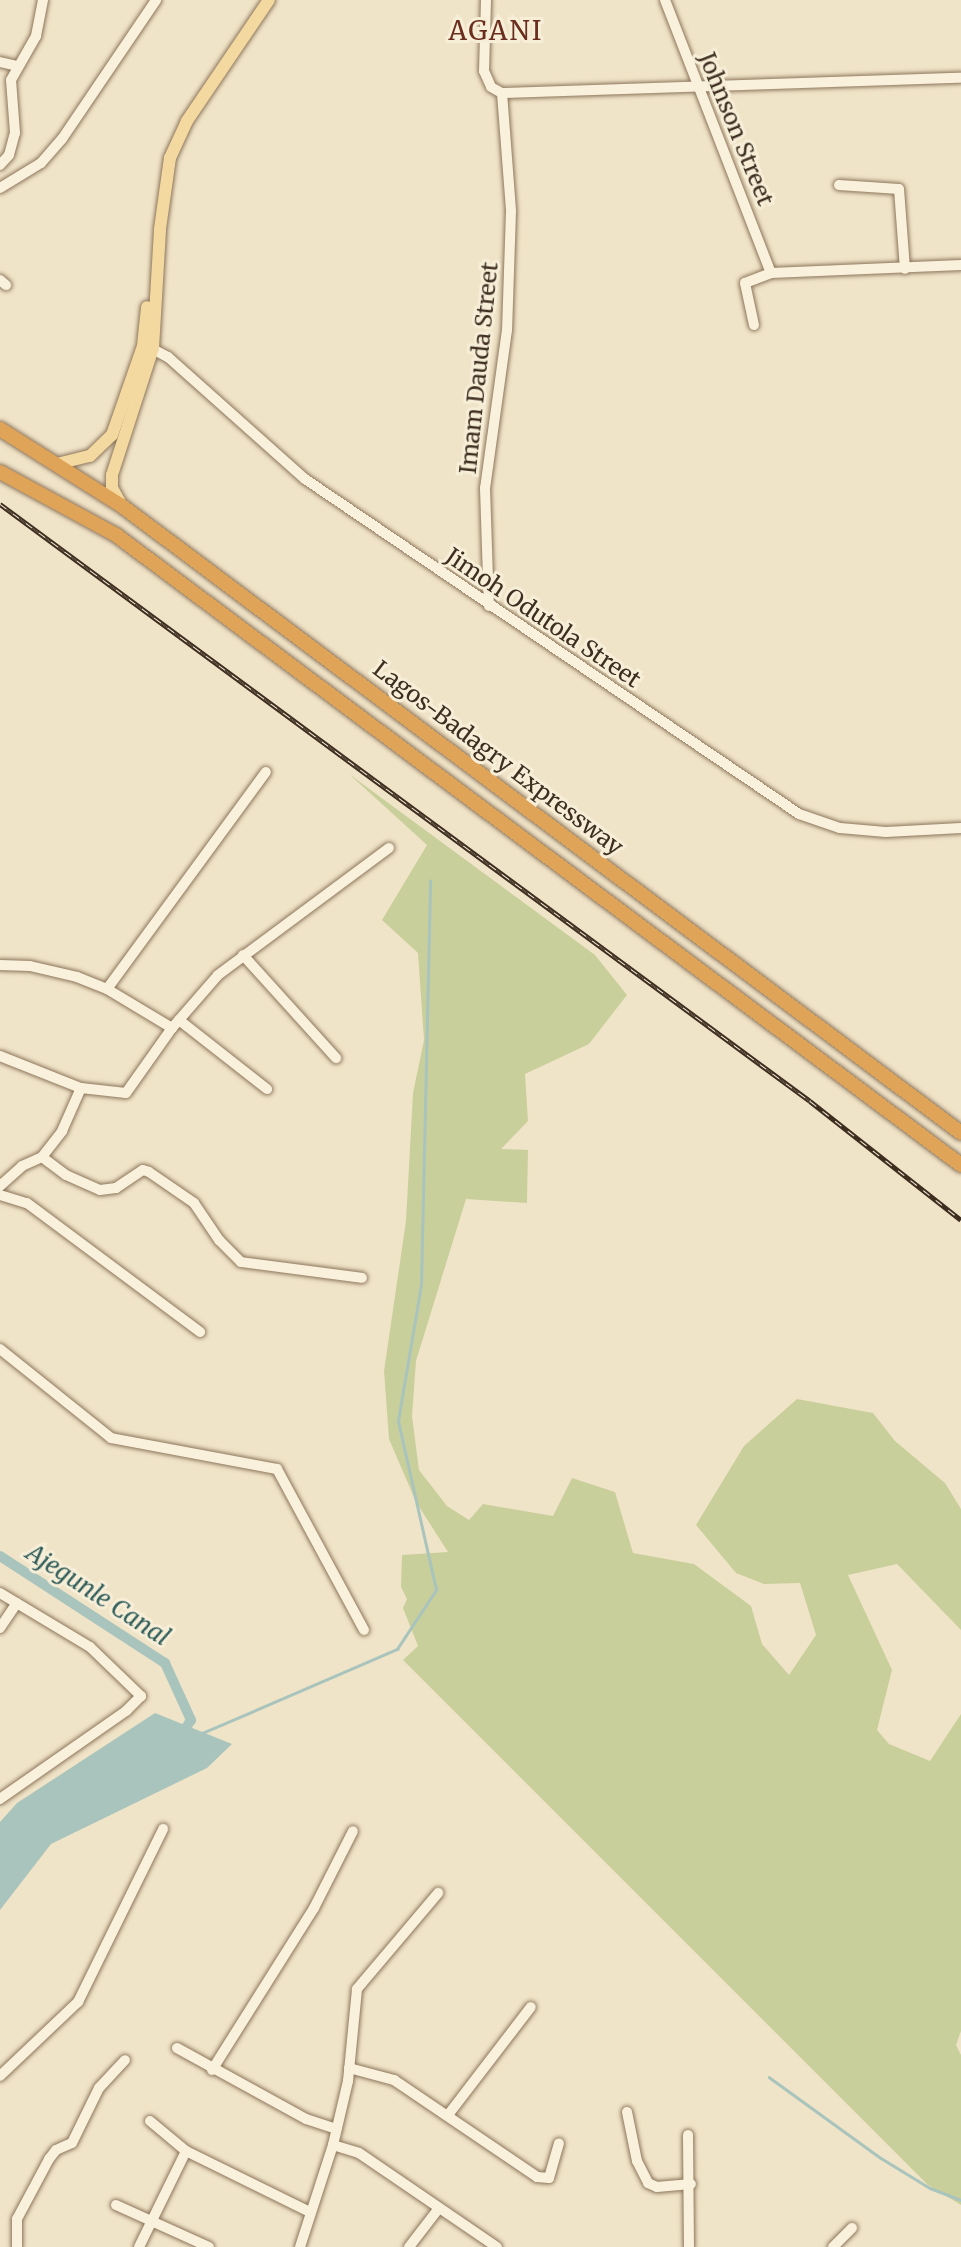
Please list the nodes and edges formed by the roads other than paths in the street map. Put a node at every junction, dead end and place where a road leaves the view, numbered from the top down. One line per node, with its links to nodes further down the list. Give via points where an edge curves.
1 (43, 0): 9 (street, via 36,36)
2 (156, 0): 15 (street, via 62,139 41,163)
3 (260, 0): 7 (main road)
4 (269, 0): 7 (main road)
5 (485, 0): 12 (street, via 484,71 491,87)
6 (665, 0): 11 (street, Johnson Street)
7 (228, 54): 20 (main road, via 163,155)
8 (0, 62): 9 (street)
9 (18, 66): 13 (street, via 11,91 15,133 9,155)
10 (961, 78): 11 (street)
11 (700, 90): 12 (street); 18 (street, Johnson Street)
12 (502, 93): 25 (street, Imam Dauda Street, via 511,266 485,488)
13 (0, 165)
14 (839, 185): 17 (street, via 899,189)
15 (0, 188)
16 (961, 265): 17 (street)
17 (905, 269): 18 (street)
18 (771, 273): 19 (street, via 745,283)
19 (754, 325)
20 (148, 347): 22 (main road, via 108,442 90,456); 24 (main road, via 112,475 112,488); 25 (street, Jimoh Odutola Street, via 279,459)
21 (0, 429): 22 (highway, Lagos-Badagry Expressway)
22 (57, 464): 24 (highway, Lagos-Badagry Expressway)
23 (0, 472): 39 (highway, Lagos-Badagry Expressway, via 135,549)
24 (122, 506): 37 (highway, Lagos-Badagry Expressway)
25 (489, 606): 27 (street, Jimoh Odutola Street, via 799,814 840,828 886,832)
26 (266, 772): 31 (street)
27 (961, 828)
28 (389, 848): 29 (street)
29 (243, 955): 32 (street, via 218,975); 34 (street)
30 (0, 965): 31 (street, via 30,966)
31 (107, 989): 32 (street)
32 (175, 1024): 35 (street, via 127,1093); 36 (street)
33 (0, 1056): 35 (street)
34 (336, 1058)
35 (81, 1088): 38 (street, via 62,1131)
36 (267, 1089)
37 (961, 1133)
38 (42, 1157): 40 (street, via 22,1166); 42 (street, via 66,1175 100,1190 116,1188 143,1170 149,1172 194,1203 219,1240 242,1262)
39 (961, 1164)
40 (0, 1186)
41 (0, 1195): 43 (street, via 27,1203)
42 (362, 1278)
43 (200, 1332)
44 (0, 1349): 48 (street, via 111,1438 278,1469)
45 (0, 1593): 46 (street)
46 (17, 1603): 47 (street); 49 (street, via 90,1647 141,1696 127,1711)
47 (0, 1628)
48 (364, 1630)
49 (0, 1799)
50 (163, 1829): 58 (street, via 78,2003)
51 (354, 1830): 57 (street, via 314,1908)
52 (438, 1893): 56 (street, via 357,1989)
53 (531, 2007): 60 (street)
54 (177, 2048): 57 (street)
55 (125, 2060): 73 (street, via 99,2088 72,2143 49,2159 17,2219)
56 (349, 2068): 60 (street, via 394,2080); 62 (street)
57 (212, 2070): 62 (street, via 306,2119)
58 (0, 2076)
59 (627, 2112): 67 (street, via 637,2161 648,2183 657,2187)
60 (448, 2115): 64 (street, via 537,2177 549,2178)
61 (150, 2121): 66 (street)
62 (336, 2129): 65 (street)
63 (688, 2135): 67 (street)
64 (559, 2143)
65 (333, 2145): 69 (street, via 359,2153); 70 (street)
66 (186, 2151): 70 (street); 71 (street)
67 (691, 2184): 79 (street)
68 (116, 2205): 71 (street)
69 (439, 2208): 77 (street); 78 (street)
70 (310, 2212): 76 (street)
71 (151, 2222): 74 (street); 75 (street)
72 (852, 2228): 80 (street)
73 (16, 2247)
74 (139, 2247)
75 (209, 2247)
76 (300, 2247)
77 (409, 2247)
78 (497, 2247)
79 (689, 2247)
80 (833, 2247)

